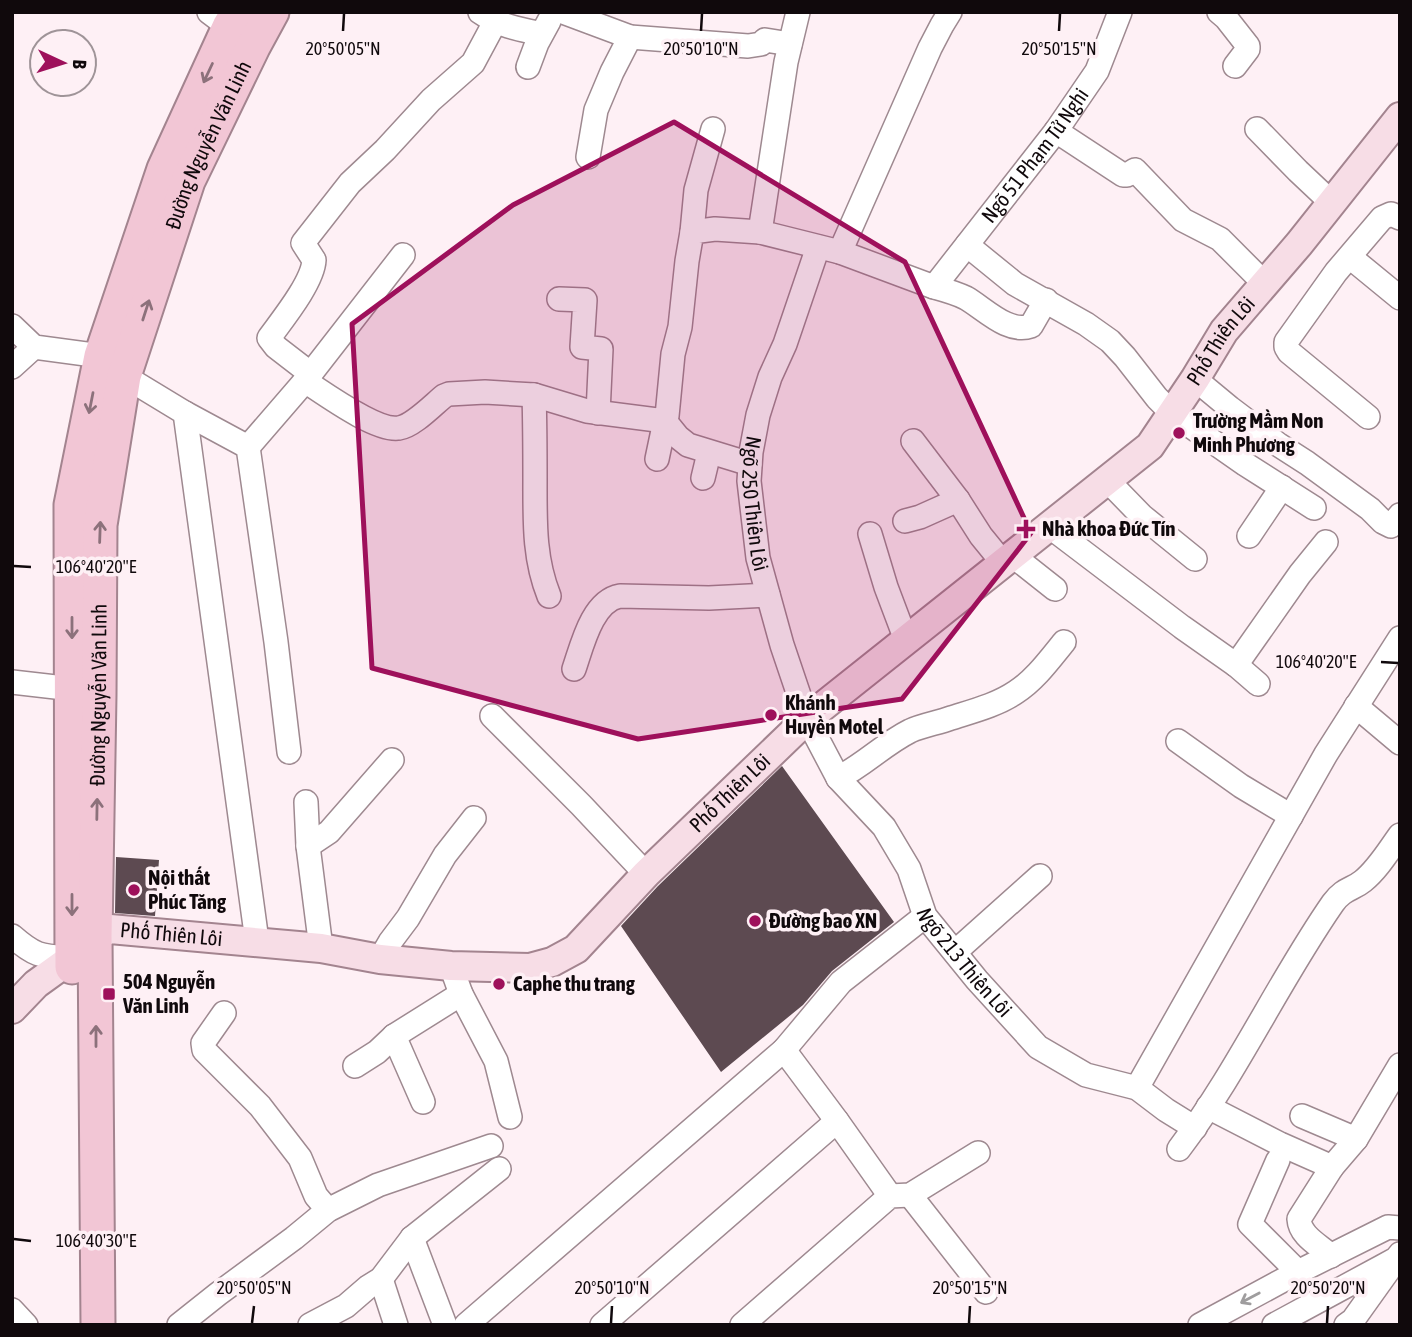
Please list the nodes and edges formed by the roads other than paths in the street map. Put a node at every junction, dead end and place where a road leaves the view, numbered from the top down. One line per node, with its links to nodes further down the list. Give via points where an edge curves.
1 (272, 12): 35 (highway, Đường Nguyễn Văn Linh, one-way to 1, via 188,181)
2 (555, 12): 10 (street)
3 (563, 12): 11 (street)
4 (798, 12): 12 (street)
5 (950, 12): 25 (street, Ngõ 250 Thiên Lôi)
6 (1219, 12): 13 (street, via 1248,46)
7 (1118, 13): 18 (street, Ngõ 51 Phạm Tử Nghi, via 1097,71)
8 (225, 17): 35 (highway, Đường Nguyễn Văn Linh, one-way to 35, via 164,169)
9 (488, 17): 10 (street, via 507,27); 37 (street, via 473,63 350,183 303,243 314,260 312,272 269,338)
10 (541, 34): 14 (street)
11 (629, 37): 12 (street, via 748,46 765,40); 19 (street, via 596,110)
12 (790, 44): 23 (street)
13 (1235, 66)
14 (528, 67)
15 (1400, 117): 20 (main road, Phố Thiên Lôi)
16 (713, 129): 22 (street, via 696,190)
17 (1257, 129): 20 (street)
18 (1056, 131): 24 (street, Ngõ 51 Phạm Tử Nghi); 28 (street, via 1124,175 1135,170 1183,220 1220,239)
19 (588, 157)
20 (1333, 204): 28 (main road, Phố Thiên Lôi)
21 (1400, 218): 27 (street, via 1382,218)
22 (692, 232): 23 (street); 44 (street)
23 (760, 232): 25 (street)
24 (967, 245): 29 (street, Ngõ 51 Phạm Tử Nghi); 32 (street, via 1015,284)
25 (829, 250): 29 (street); 49 (street, Ngõ 250 Thiên Lôi, via 770,377)
26 (403, 255): 37 (street)
27 (1350, 257): 30 (street); 43 (street, via 1289,336 1286,347)
28 (1265, 284): 38 (main road, Phố Thiên Lôi, via 1224,331)
29 (934, 288): 32 (street, via 965,298 1023,329 1031,326)
30 (1400, 298)
31 (559, 299): 40 (street, via 585,300 582,347 601,349)
32 (1046, 300): 42 (street, via 1110,341)
33 (12, 326): 34 (street)
34 (34, 347): 35 (street); 36 (street)
35 (112, 366): 41 (street); 73 (highway, Đường Nguyễn Văn Linh, one-way to 73, via 71,505); 92 (highway, Đường Nguyễn Văn Linh, one-way to 35, via 99,682 100,525)
36 (12, 367)
37 (308, 377): 39 (street, via 349,410 387,428 410,424 449,394); 46 (street)
38 (1195, 379): 42 (main road, Phố Thiên Lôi); 55 (street, via 1383,522 1391,526)
39 (534, 394): 40 (street); 65 (street, via 535,533)
40 (598, 412): 44 (street)
41 (185, 413): 46 (street); 91 (street)
42 (1172, 413): 51 (main road, Phố Thiên Lôi, via 1150,446); 52 (street)
43 (1368, 417)
44 (665, 421): 47 (street, via 688,445); 48 (street)
45 (912, 441): 53 (street)
46 (248, 447): 79 (street)
47 (709, 453): 49 (street); 50 (street)
48 (657, 459)
49 (750, 464): 64 (street, Ngõ 250 Thiên Lôi, via 758,558)
50 (703, 478)
51 (1107, 480): 57 (main road, Phố Thiên Lôi); 62 (street)
52 (1282, 487): 54 (street); 59 (street)
53 (958, 500): 56 (street); 61 (street, via 981,536)
54 (1314, 508)
55 (1400, 515)
56 (905, 521)
57 (1049, 526): 61 (main road, Phố Thiên Lôi); 69 (street)
58 (870, 534): 67 (street)
59 (1249, 536)
60 (1326, 542): 69 (street)
61 (1008, 559): 63 (street); 67 (main road, Phố Thiên Lôi)
62 (1195, 559)
63 (1055, 589)
64 (768, 595): 70 (street, via 612,597 594,616); 76 (street, Ngõ 250 Thiên Lôi)
65 (549, 596)
66 (1400, 638): 74 (street)
67 (906, 640): 76 (main road, Phố Thiên Lôi)
68 (1064, 642): 81 (street, via 1016,692 912,730)
69 (1236, 665): 72 (street)
70 (573, 669)
71 (12, 682): 73 (street)
72 (1258, 684)
73 (73, 689): 92 (highway, Đường Nguyễn Văn Linh, one-way to 92)
74 (1356, 706): 78 (street); 83 (street)
75 (492, 716): 87 (street)
76 (807, 719): 81 (street, Ngõ 213 Thiên Lôi); 87 (main road, Phố Thiên Lôi)
77 (1178, 741): 83 (street)
78 (1400, 743)
79 (289, 752)
80 (392, 760): 86 (street, via 329,832)
81 (838, 778): 89 (street, Ngõ 213 Thiên Lôi, via 884,827 909,869)
82 (306, 802): 86 (street)
83 (1291, 816): 104 (street)
84 (474, 818): 95 (street, via 444,855)
85 (1400, 835): 106 (street, via 1362,882 1336,900)
86 (308, 846): 93 (street)
87 (646, 874): 96 (main road, Phố Thiên Lôi, via 576,949 552,962 530,968)
88 (1040, 876): 94 (street)
89 (925, 916): 94 (street, Ngõ 213 Thiên Lôi); 101 (street, via 841,982)
90 (12, 936): 92 (street, via 28,951 43,956)
91 (257, 941): 92 (main road, Phố Thiên Lôi, via 110,929); 93 (main road, Phố Thiên Lôi)
92 (83, 947): 98 (main road, Phố Thiên Lôi); 130 (highway, Đường Nguyễn Văn Linh); 131 (highway, Đường Nguyễn Văn Linh, one-way to 92)
93 (321, 947): 95 (main road, Phố Thiên Lôi)
94 (955, 952): 104 (street, Ngõ 213 Thiên Lôi, via 1038,1047 1086,1075)
95 (380, 959): 96 (main road, Phố Thiên Lôi)
96 (451, 966): 97 (street)
97 (461, 994): 100 (street); 108 (street, via 496,1061)
98 (12, 1009)
99 (224, 1013): 119 (street, via 203,1043 205,1050 260,1106 300,1158 316,1196)
100 (394, 1036): 103 (street); 105 (street)
101 (784, 1050): 109 (street); 135 (street)
102 (1400, 1065): 111 (street)
103 (355, 1066)
104 (1138, 1088): 110 (street, Ngõ 213 Thiên Lôi)
105 (423, 1102)
106 (1208, 1107): 110 (street); 116 (street)
107 (1302, 1116): 111 (street)
108 (510, 1117)
109 (837, 1121): 118 (street); 136 (street)
110 (1195, 1128): 113 (street)
111 (1356, 1139): 116 (street)
112 (491, 1146): 119 (street, via 378,1185)
113 (1179, 1149)
114 (978, 1153): 118 (street)
115 (1278, 1160): 124 (street, via 1250,1224)
116 (1332, 1167): 122 (street, via 1299,1219 1303,1233)
117 (499, 1169): 121 (street)
118 (900, 1195): 126 (street); 137 (street)
119 (328, 1210): 132 (street)
120 (1400, 1228): 122 (street, via 1388,1227)
121 (412, 1238): 125 (street); 134 (street)
122 (1331, 1256): 124 (street)
123 (1393, 1267): 139 (street); 140 (street)
124 (1298, 1272): 138 (street, one-way to 138)
125 (381, 1279): 128 (street); 133 (street)
126 (986, 1292)
127 (12, 1310): 129 (street)
128 (312, 1324)
129 (26, 1325)
130 (77, 1325)
131 (98, 1325)
132 (179, 1325)
133 (396, 1325)
134 (445, 1325)
135 (466, 1325)
136 (602, 1325)
137 (742, 1325)
138 (1200, 1325)
139 (1274, 1325)
140 (1346, 1325)

